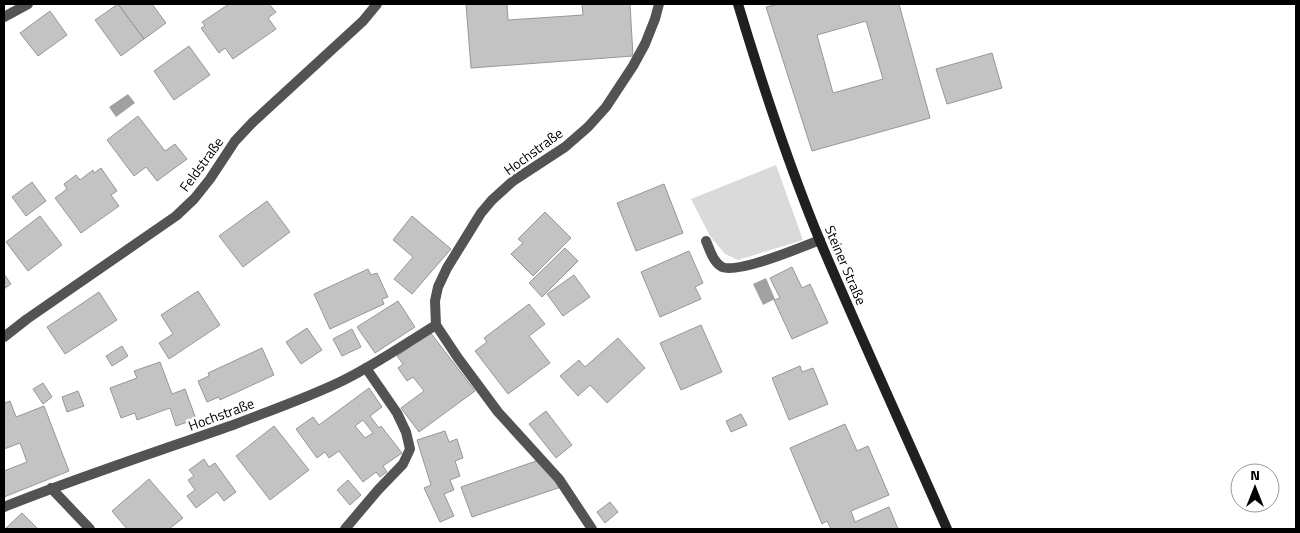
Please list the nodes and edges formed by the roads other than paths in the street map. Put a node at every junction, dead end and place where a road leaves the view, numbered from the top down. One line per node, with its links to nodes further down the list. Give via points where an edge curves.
1 (28, 4): 5 (street)
2 (377, 4): 9 (street, Feldstraße, via 363,21 253,122 235,141 194,199 176,216)
3 (659, 4): 8 (street, Hochstraße, via 645,44 606,107 571,142 513,181 481,213 438,287)
4 (738, 4): 6 (street, Steiner Straße, via 760,79)
5 (4, 17)
6 (820, 240): 7 (street, via 737,268 718,264); 16 (street, Steiner Straße)
7 (706, 241)
8 (436, 325): 10 (street, Hochstraße); 15 (street, via 498,412 559,479)
9 (4, 337)
10 (366, 368): 11 (street, Hochstraße, via 343,381 265,413); 14 (street, via 397,413 410,449 403,464)
11 (51, 488): 12 (street, Hochstraße); 13 (street)
12 (4, 506)
13 (90, 529)
14 (345, 529)
15 (592, 529)
16 (947, 529)

